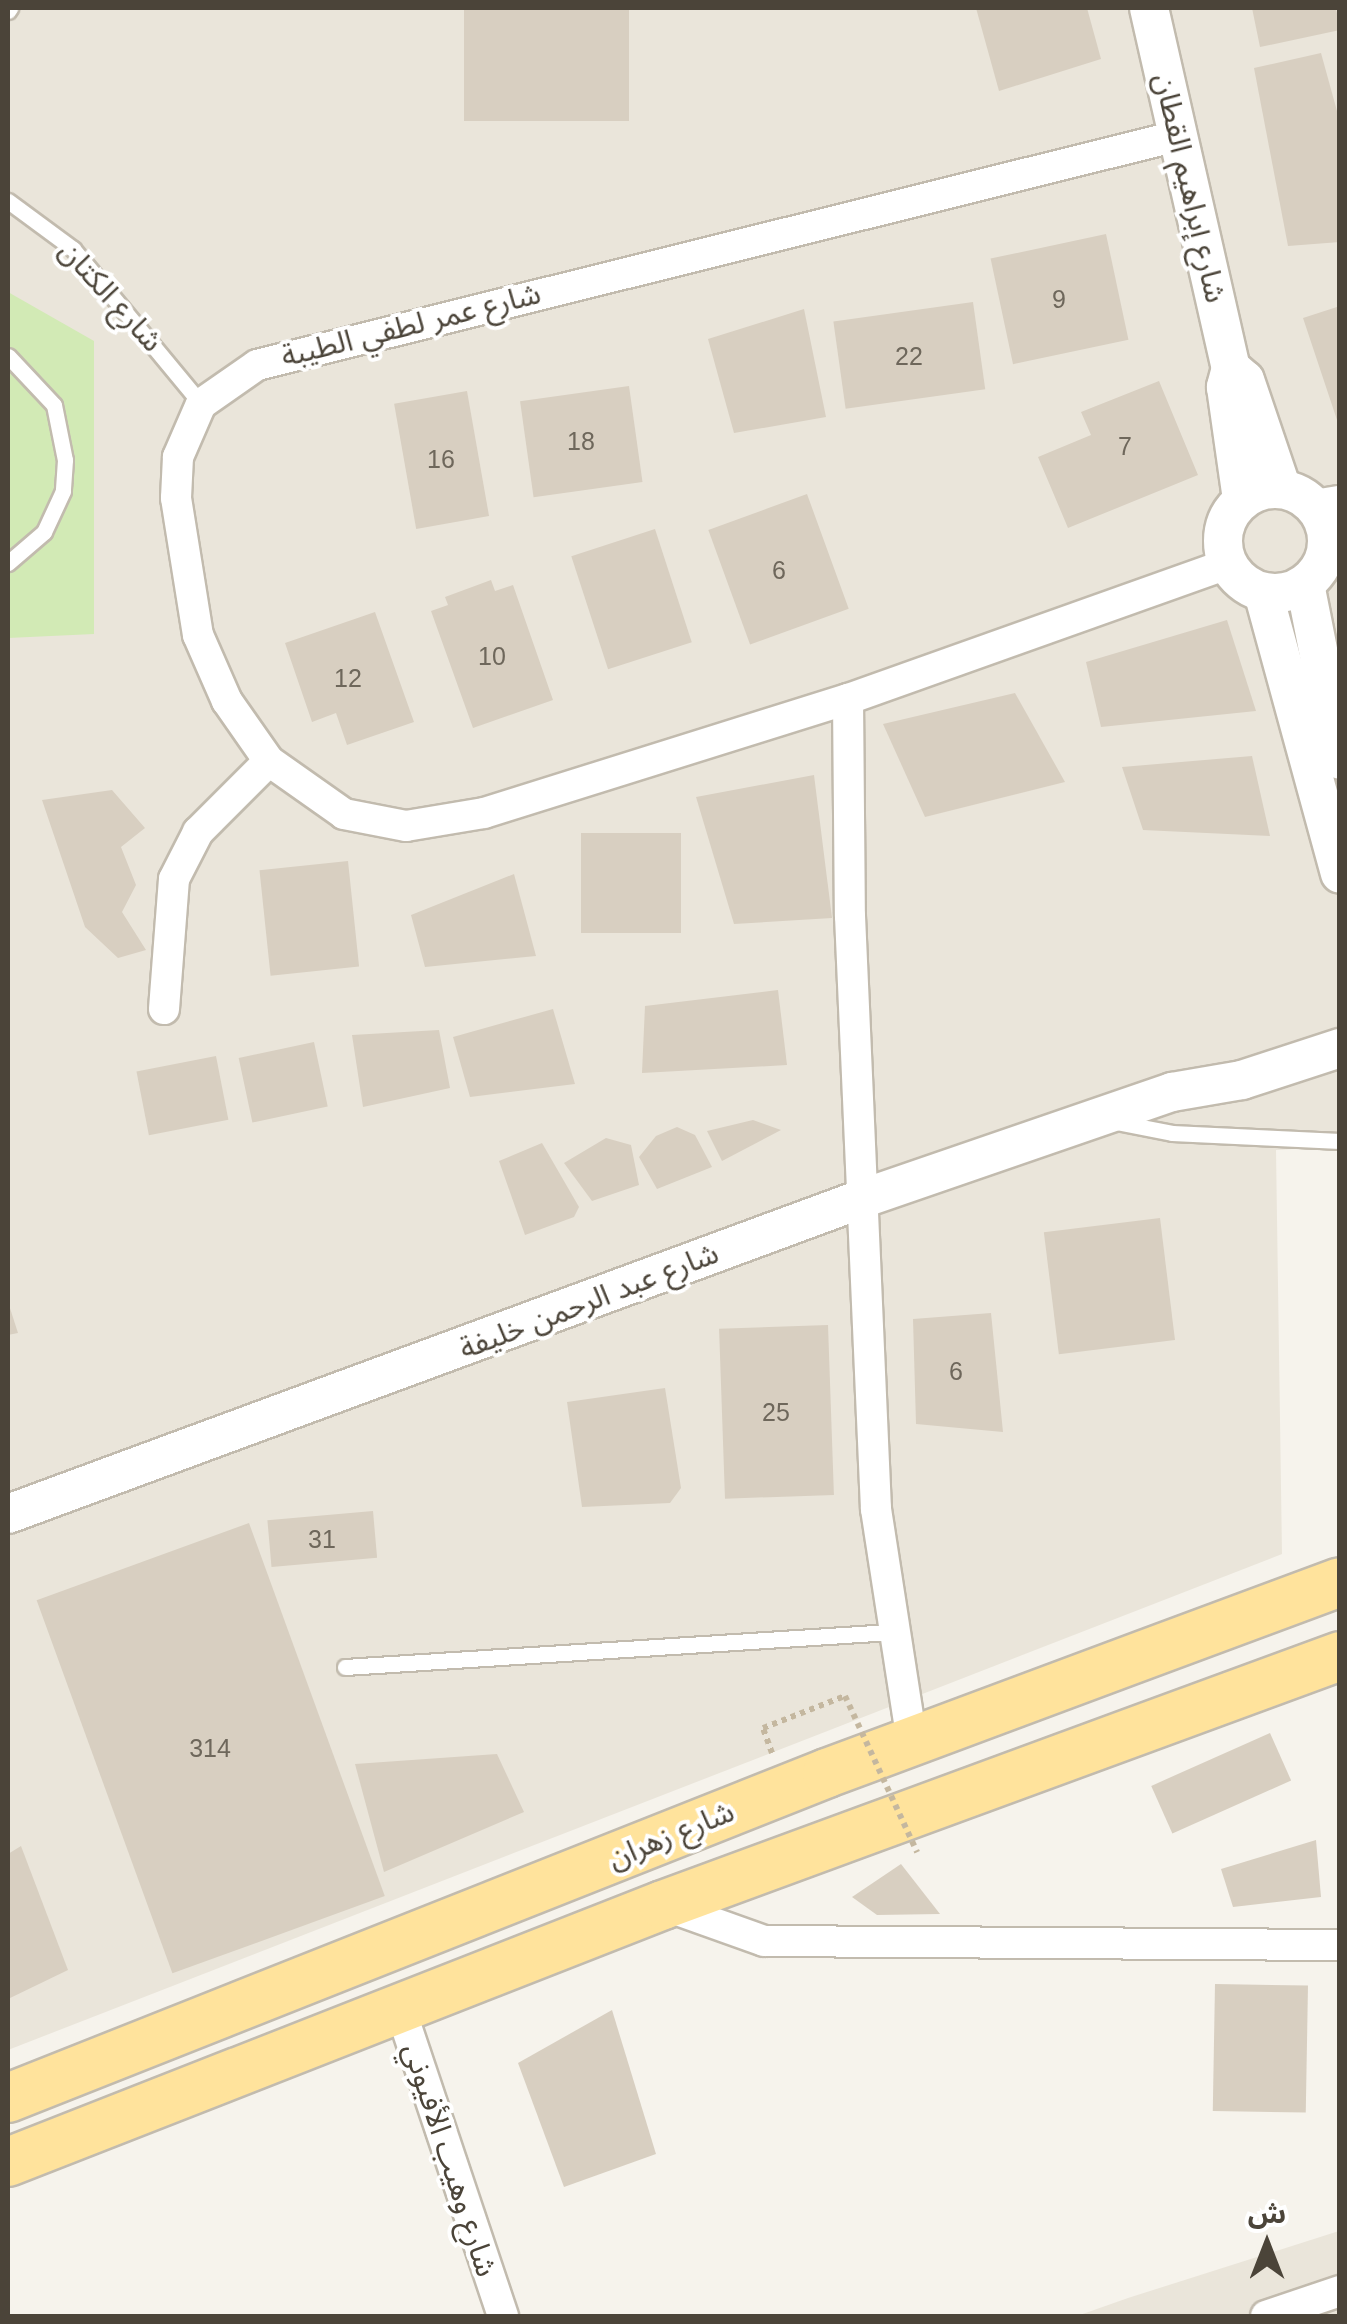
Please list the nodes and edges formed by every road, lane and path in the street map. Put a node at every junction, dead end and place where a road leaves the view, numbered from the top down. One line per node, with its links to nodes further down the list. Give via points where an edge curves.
1 (1149, 8): 2 (street, شارع إبراهيم القطان)
2 (1178, 136): 5 (street, شارع إبراهيم القطان); 6 (street, شارع عمر لطفي الطيبة, via 286,355 230,380)
3 (8, 201): 6 (lane, شارع الكتان, via 72,250)
4 (8, 356): 9 (lane, via 54,405 65,460 63,491 44,532)
5 (1231, 368): 7 (street, شارع إبراهيم القطان, via 1226,387); 8 (street, شارع إبراهيم القطان, via 1245,380)
6 (201, 404): 15 (street, via 178,457 176,498 198,635 227,700)
7 (1242, 500): 8 (street); 10 (street, via 1222,536)
8 (1320, 513): 11 (street, via 1318,572)
9 (8, 563)
10 (1228, 564): 12 (street); 13 (street)
11 (1306, 584): 12 (street); 14 (street)
12 (1264, 592): 16 (street)
13 (848, 699): 15 (street, via 484,813 418,824 344,814); 23 (street)
14 (1340, 760)
15 (269, 761): 17 (street, via 198,832 179,866 170,898)
16 (1340, 874)
17 (164, 1009)
18 (1340, 1023): 20 (street, شارع عبد الرحمن خليفة, via 1197,1071)
19 (1340, 1048): 20 (street, شارع عبد الرحمن خليفة, via 1242,1080)
20 (1172, 1092): 21 (street, شارع عبد الرحمن خليفة)
21 (1098, 1119): 22 (lane, via 1172,1133); 23 (street, شارع عبد الرحمن خليفة)
22 (1340, 1141)
23 (864, 1198): 24 (street, شارع عبد الرحمن خليفة); 26 (street, via 876,1509)
24 (8, 1514)
25 (1340, 1582): 30 (main road, شارع زهران)
26 (891, 1632): 28 (lane); 30 (street)
27 (1340, 1656): 32 (main road, شارع زهران)
28 (345, 1667)
29 (763, 1728): 31 (path, bridge, via 845,1696)
30 (912, 1741): 35 (main road, شارع زهران)
31 (917, 1852)
32 (663, 1905): 33 (street, via 764,1941); 34 (main road, شارع زهران)
33 (1340, 1945)
34 (400, 2008): 36 (main road, شارع زهران); 38 (street, شارع وهيب الأفيوني)
35 (8, 2098)
36 (8, 2162)
37 (1340, 2291): 39 (street)
38 (502, 2315)
39 (1266, 2316)

